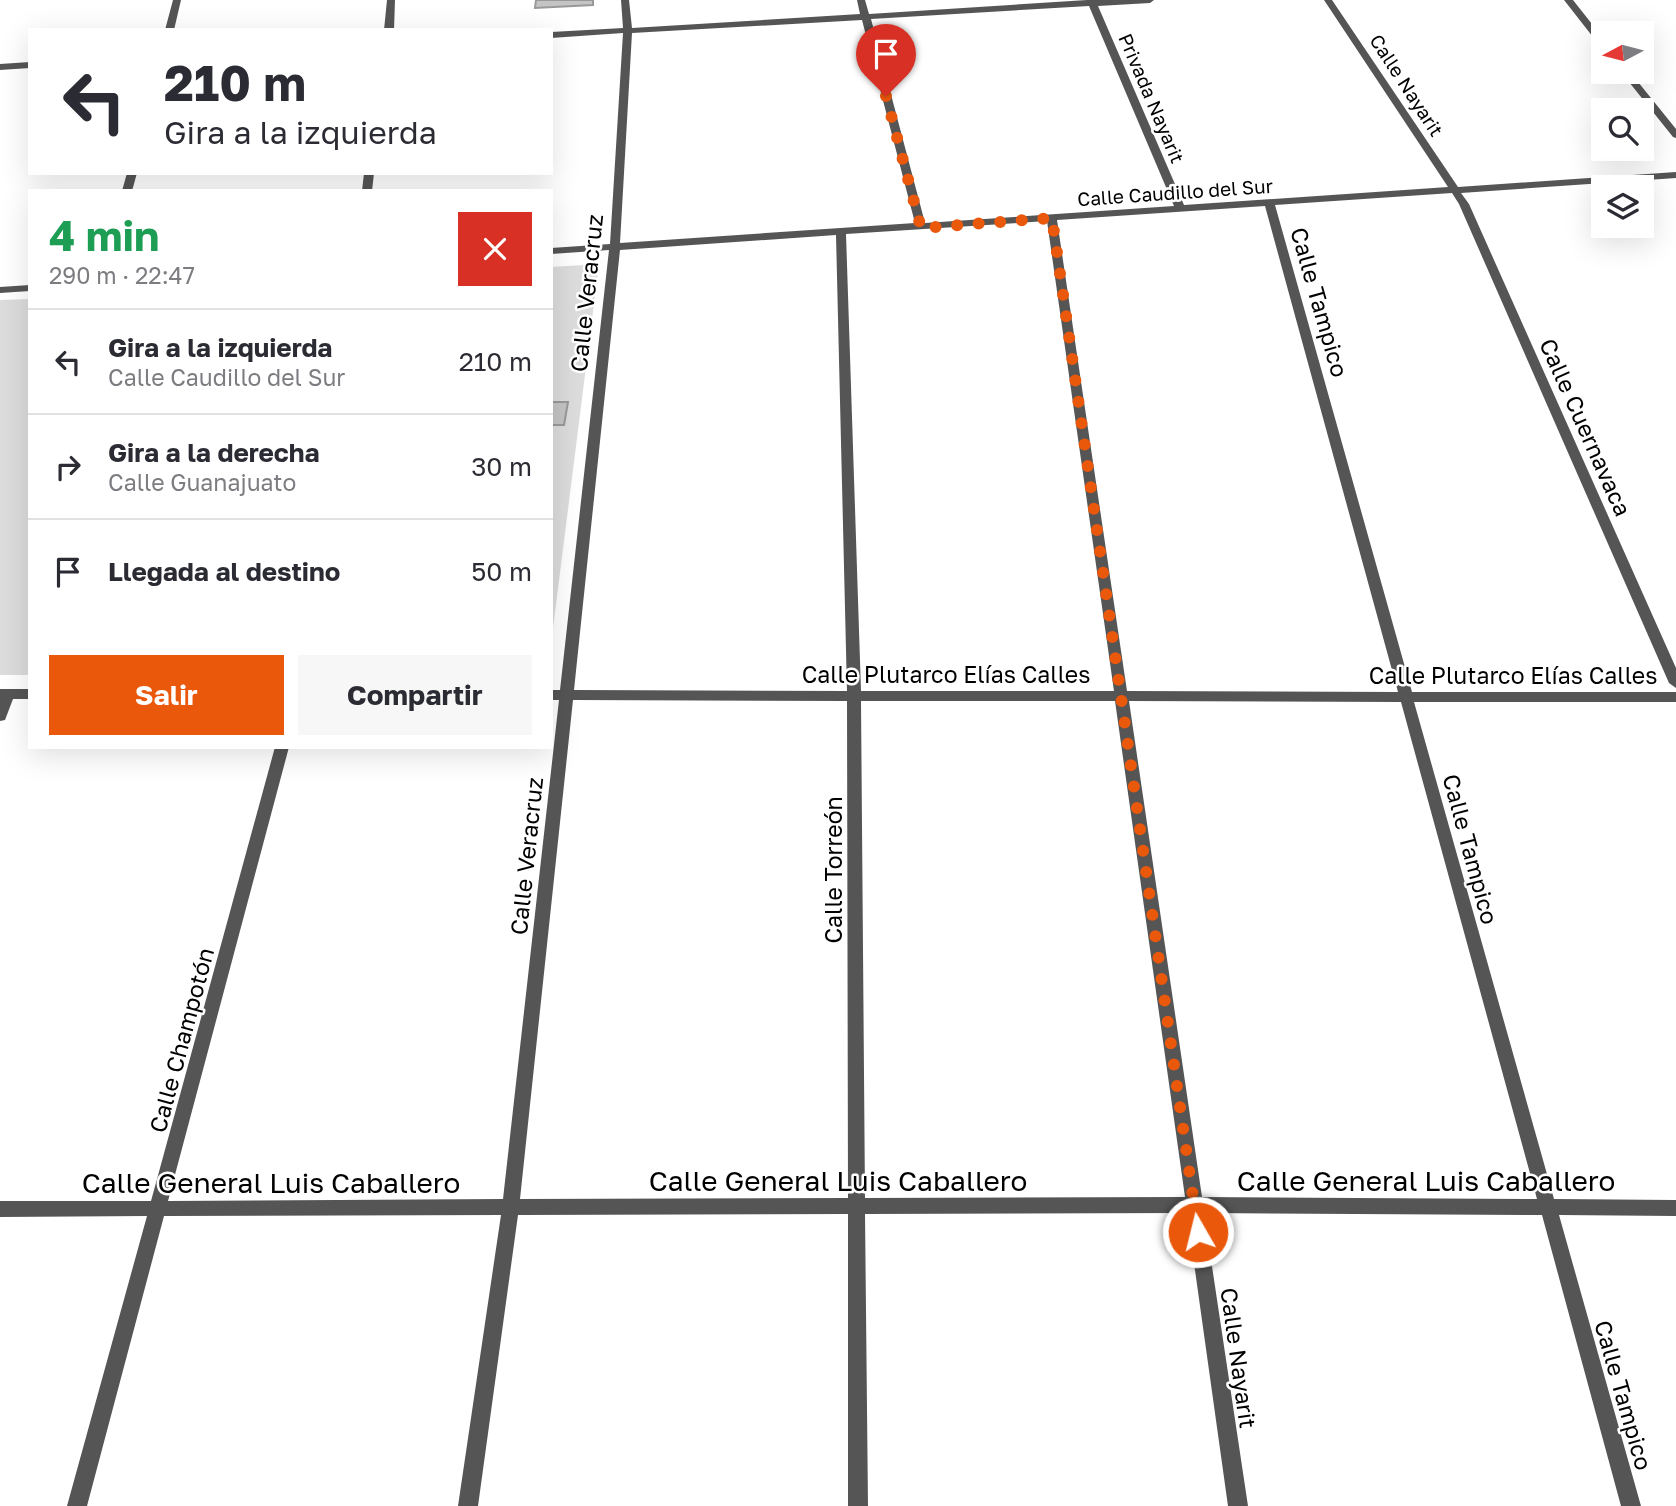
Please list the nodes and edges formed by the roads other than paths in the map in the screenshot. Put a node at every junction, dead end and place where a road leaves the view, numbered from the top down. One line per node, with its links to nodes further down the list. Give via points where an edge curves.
1 (177, 0): 10 (street)
2 (391, 0): 11 (street)
3 (625, 0): 13 (street, Calle Veracruz)
4 (861, 0): 9 (street)
5 (1150, 0): 8 (street)
6 (1328, 0): 20 (street, Calle Nayarit)
7 (1568, 0): 12 (street)
8 (1092, 2): 9 (street); 22 (street, Privada Nayarit)
9 (865, 17): 13 (street); 24 (street)
10 (170, 28)
11 (389, 28)
12 (1591, 29)
13 (628, 30): 14 (street); 26 (street, Calle Veracruz)
14 (553, 35)
15 (28, 65): 16 (street)
16 (0, 67)
17 (1635, 84): 18 (street)
18 (1676, 135)
19 (1676, 175): 20 (street, Calle Caudillo del Sur)
20 (1454, 191): 21 (street, Calle Caudillo del Sur); 30 (street, Calle Cuernavaca, via 1464,204)
21 (1269, 204): 22 (street, Calle Caudillo del Sur); 36 (street, Calle Tampico)
22 (1181, 209): 23 (street, Calle Caudillo del Sur)
23 (1052, 218): 24 (street, Calle Caudillo del Sur); 35 (street, Calle Nayarit)
24 (921, 228): 25 (street, Calle Caudillo del Sur)
25 (841, 233): 26 (street, Calle Caudillo del Sur); 34 (street, Calle Torreón)
26 (615, 246): 27 (street, Calle Caudillo del Sur); 33 (street, Calle Veracruz)
27 (553, 251)
28 (28, 288): 29 (street)
29 (0, 290)
30 (1676, 683)
31 (4, 694): 32 (street); 38 (street)
32 (28, 694)
33 (559, 695): 34 (street, Calle Plutarco Elías Calles); 42 (street, Calle Veracruz)
34 (854, 695): 35 (street, Calle Plutarco Elías Calles); 41 (street, Calle Torreón)
35 (1123, 696): 36 (street, Calle Plutarco Elías Calles); 40 (street, Calle Nayarit)
36 (1405, 696): 37 (street, Calle Plutarco Elías Calles); 44 (street, Calle Tampico)
37 (1676, 696)
38 (0, 716)
39 (281, 749): 43 (street, Calle Champotón)
40 (1194, 1205): 41 (street, Calle General Luis Caballero); 44 (street, Calle General Luis Caballero); 50 (street, Calle Nayarit)
41 (858, 1206): 42 (street, Calle General Luis Caballero); 49 (street, Calle Torreón)
42 (511, 1207): 43 (street, Calle General Luis Caballero); 48 (street, Calle Veracruz)
43 (159, 1208): 46 (street, Calle General Luis Caballero); 47 (street, Calle Champotón)
44 (1547, 1208): 45 (street, Calle General Luis Caballero); 51 (street, Calle Tampico)
45 (1676, 1208)
46 (0, 1209)
47 (77, 1506)
48 (468, 1506)
49 (858, 1506)
50 (1238, 1506)
51 (1631, 1506)

